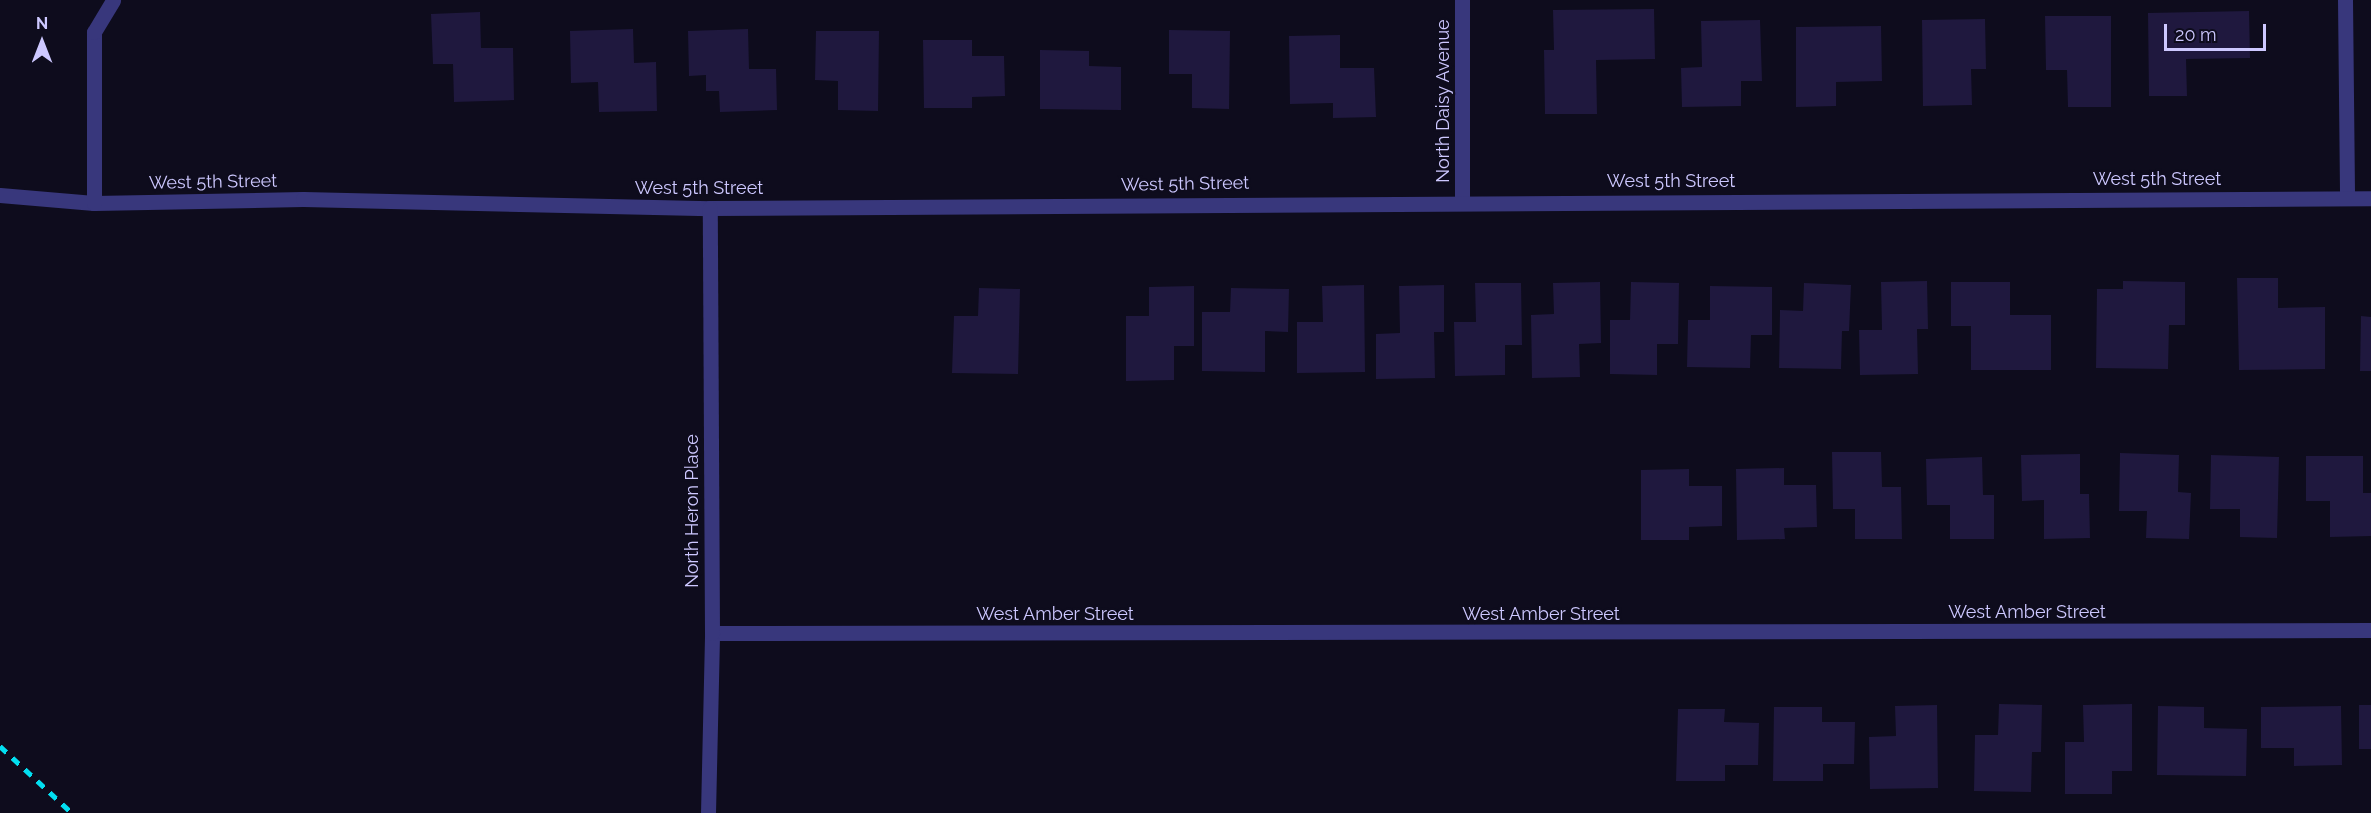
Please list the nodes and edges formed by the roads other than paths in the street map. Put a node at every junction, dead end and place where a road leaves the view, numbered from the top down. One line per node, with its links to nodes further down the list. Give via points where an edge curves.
1 (113, 0): 8 (street, via 94,32)
2 (1462, 0): 7 (street, North Daisy Avenue)
3 (2345, 0): 5 (street)
4 (0, 195): 8 (street, West 5th Street)
5 (2347, 198): 6 (street, West 5th Street); 7 (street, West 5th Street)
6 (2371, 198)
7 (1462, 201): 9 (street, West 5th Street)
8 (94, 203): 9 (street, West 5th Street, via 303,199)
9 (710, 208): 11 (street, North Heron Place)
10 (2371, 630): 11 (street, West Amber Street)
11 (712, 633): 12 (street, North Heron Place)
12 (708, 813)

